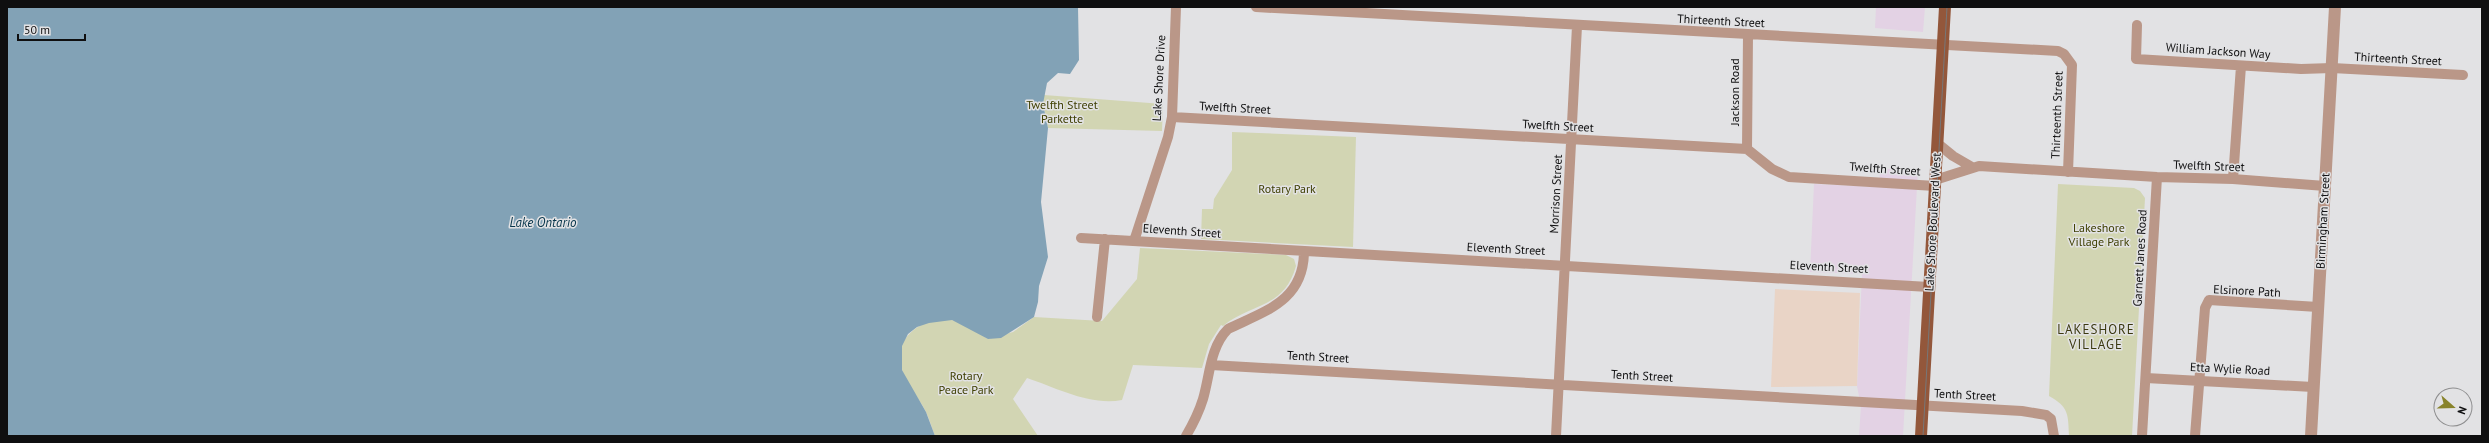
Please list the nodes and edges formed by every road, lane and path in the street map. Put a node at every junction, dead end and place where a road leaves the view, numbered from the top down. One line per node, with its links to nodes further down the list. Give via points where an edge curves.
1 (1176, 7): 12 (street, Lake Shore Drive)
2 (1256, 7): 6 (street, Thirteenth Street)
3 (1945, 7): 8 (main road, Lake Shore Boulevard West)
4 (2336, 7): 10 (street, Birmingham Street)
5 (2137, 25): 9 (street, William Jackson Way, via 2136,59)
6 (1577, 26): 7 (street, Thirteenth Street); 13 (street, Morrison Street)
7 (1748, 35): 8 (street, Thirteenth Street); 15 (street, Jackson Road)
8 (1943, 44): 14 (main road, Lake Shore Boulevard West); 17 (street, Thirteenth Street, via 2058,51 2064,54 2072,65)
9 (2241, 66): 10 (street, William Jackson Way, via 2301,70); 19 (street)
10 (2332, 68): 11 (street, Thirteenth Street); 21 (street, Birmingham Street)
11 (2463, 75)
12 (1172, 117): 13 (street, Twelfth Street); 24 (street, Lake Shore Drive, via 1168,138)
13 (1572, 140): 15 (street, Twelfth Street); 26 (street, Morrison Street)
14 (1937, 143): 16 (street); 20 (main road, Lake Shore Boulevard West)
15 (1747, 149): 20 (street, Twelfth Street, via 1772,169 1789,177)
16 (1972, 167): 17 (street, Twelfth Street); 20 (street, Twelfth Street)
17 (2068, 172): 18 (street, Twelfth Street)
18 (2158, 177): 19 (street, Twelfth Street); 31 (street, Garnett Janes Road)
19 (2232, 179): 21 (street, Twelfth Street)
20 (1935, 183): 27 (main road, Lake Shore Boulevard West)
21 (2325, 186): 28 (street, Birmingham Street)
22 (1081, 238): 23 (street, Eleventh Street)
23 (1105, 239): 24 (street, Eleventh Street); 29 (street)
24 (1134, 241): 25 (street, Eleventh Street)
25 (1304, 251): 26 (street, Eleventh Street); 30 (street, via 1302,270 1288,295 1269,311 1228,328 1220,339)
26 (1565, 266): 27 (street, Eleventh Street); 33 (street, Morrison Street)
27 (1929, 287): 35 (main road, Lake Shore Boulevard West)
28 (2318, 307): 32 (street, Elsinore Path, via 2208,300); 34 (street, Birmingham Street)
29 (1097, 317)
30 (1211, 364): 33 (street, Tenth Street); 36 (street, via 1199,412)
31 (2146, 378): 32 (street, Etta Wylie Road); 40 (street, Garnett Janes Road)
32 (2198, 381): 34 (street, Etta Wylie Road); 41 (street)
33 (1559, 384): 35 (street, Tenth Street); 37 (street, Morrison Street)
34 (2313, 387): 42 (street, Birmingham Street)
35 (1923, 406): 38 (main road, Lake Shore Boulevard West); 39 (street, Tenth Street, via 2046,414 2052,419)
36 (1186, 436)
37 (1556, 436)
38 (1921, 436)
39 (2054, 436)
40 (2142, 436)
41 (2195, 436)
42 (2310, 436)

